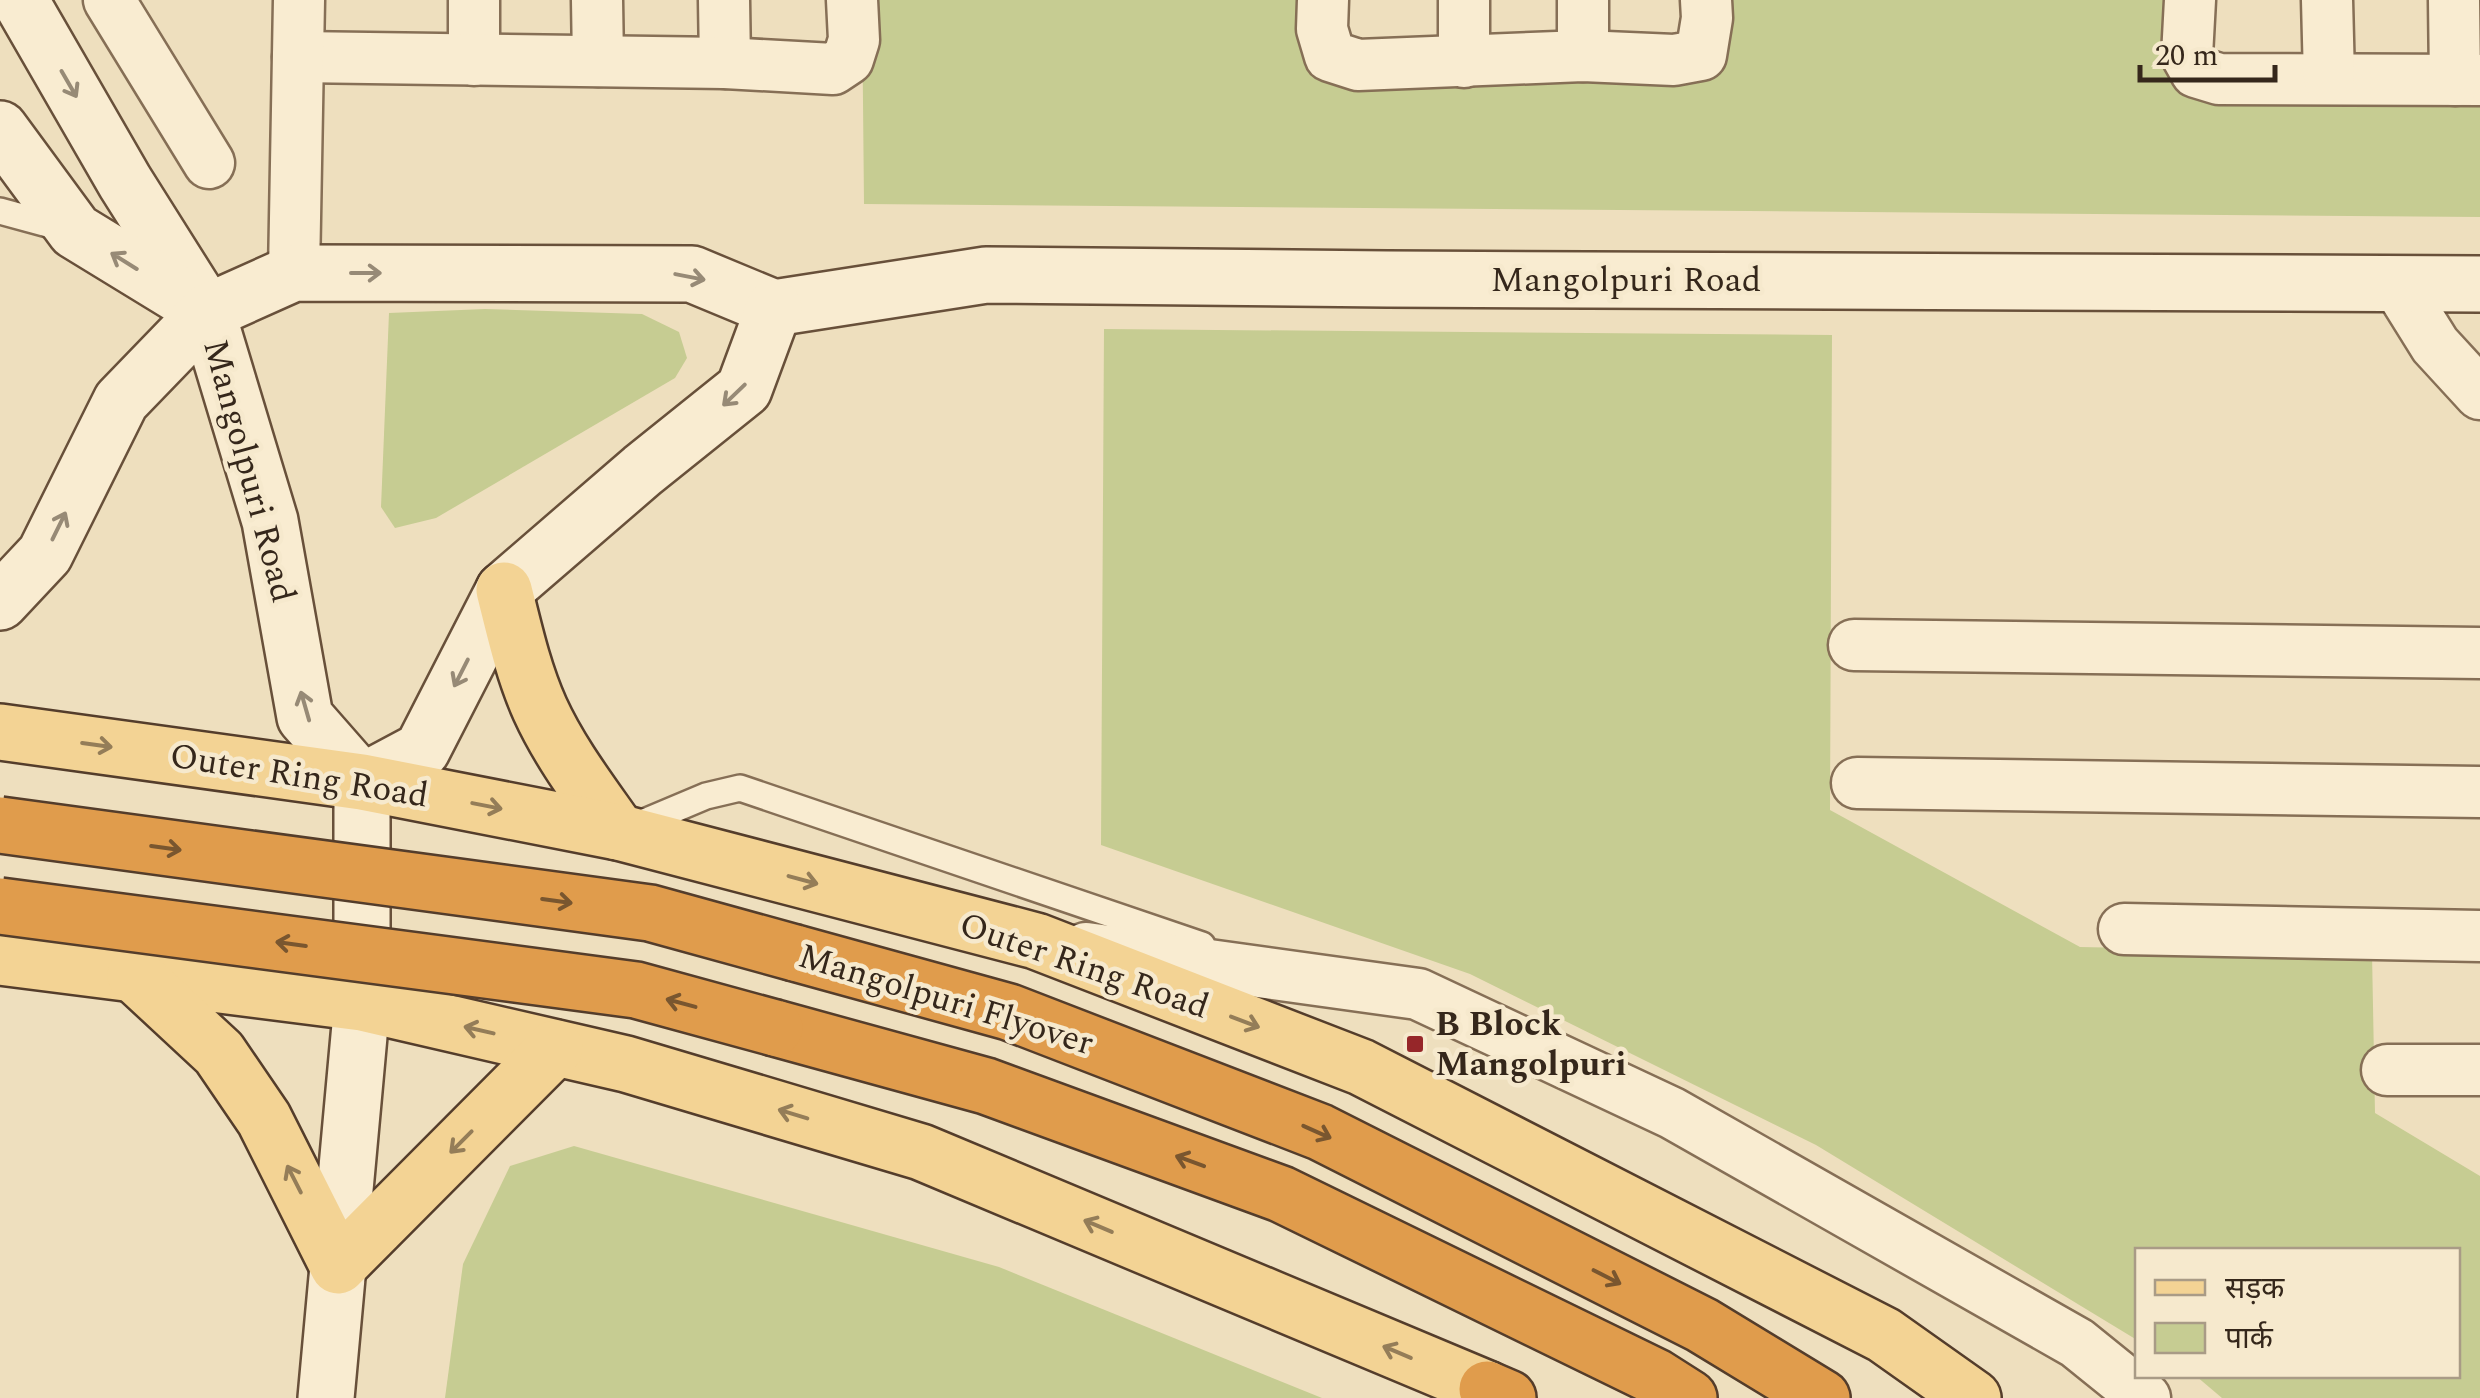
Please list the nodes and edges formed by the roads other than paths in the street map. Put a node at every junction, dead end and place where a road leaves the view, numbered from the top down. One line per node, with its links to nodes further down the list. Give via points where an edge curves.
1 (20, 0): 31 (street, one-way to 31)
2 (110, 0): 24 (street)
3 (299, 0): 16 (street)
4 (474, 0): 17 (street)
5 (597, 0): 18 (street)
6 (724, 0): 20 (street)
7 (852, 0): 20 (street, via 854,40 848,59 833,68)
8 (1324, 0): 19 (street, via 1322,29 1330,56 1358,65)
9 (1464, 0): 19 (street)
10 (1582, 0): 15 (street)
11 (1706, 0): 15 (street, via 1701,55)
12 (2190, 0): 21 (street, via 2187,56 2196,72 2219,80)
13 (2328, 0): 21 (street)
14 (2454, 0): 22 (street)
15 (1582, 56): 19 (street)
16 (298, 57): 17 (street); 27 (street)
17 (474, 60): 18 (street)
18 (598, 62): 20 (street)
19 (1464, 62)
20 (725, 63)
21 (2329, 78): 22 (street)
22 (2467, 80)
23 (0, 128): 26 (street)
24 (209, 163)
25 (0, 211): 26 (lane)
26 (76, 232): 31 (street, one-way to 26)
27 (294, 273): 30 (street, Mangolpuri Road, one-way to 30, via 692,274); 31 (street, Mangolpuri Road)
28 (2397, 284): 29 (street, Mangolpuri Road); 30 (street, Mangolpuri Road, via 986,275); 32 (street, via 2435,344)
29 (2480, 284)
30 (774, 308): 33 (street, one-way to 33, via 744,388)
31 (207, 312): 34 (street, one-way to 31, via 45,554 120,402); 38 (street, Mangolpuri Road, one-way to 31, via 305,717 270,521)
32 (2480, 394)
33 (504, 590): 38 (street, one-way to 38, via 422,750); 42 (main road, via 538,706)
34 (0, 602)
35 (1854, 645): 36 (street)
36 (2480, 652)
37 (0, 732): 38 (main road, Outer Ring Road, one-way to 38)
38 (362, 782): 42 (main road, Outer Ring Road, one-way to 42); 50 (street)
39 (1856, 783): 40 (street)
40 (2480, 792)
41 (0, 825): 58 (highway, Mangolpuri Flyover, one-way to 58, bridge, via 650,913 1009,1012 1320,1132 1702,1325)
42 (618, 832): 46 (main road, Outer Ring Road, one-way to 46); 49 (lane, via 740,788)
43 (0, 906): 57 (highway, Mangolpuri Flyover, one-way to 43, bridge, via 1281,1194 986,1086 636,990)
44 (2124, 929): 45 (street)
45 (2480, 936)
46 (1036, 941): 49 (street); 59 (main road, Outer Ring Road, one-way to 59, via 1361,1067 1884,1335)
47 (0, 957): 48 (main road)
48 (135, 975): 50 (main road); 54 (main road, one-way to 48, via 264,1119 219,1053)
49 (1297, 977): 60 (street, via 1418,994 1672,1113 2077,1343)
50 (362, 1003): 51 (main road, one-way to 50); 54 (street)
51 (554, 1048): 54 (main road, one-way to 54); 55 (main road, one-way to 51, via 921,1152)
52 (2386, 1070): 53 (street)
53 (2480, 1070)
54 (338, 1266): 56 (street)
55 (1497, 1395)
56 (326, 1398)
57 (1689, 1398)
58 (1822, 1398)
59 (1974, 1398)
60 (2146, 1398)

